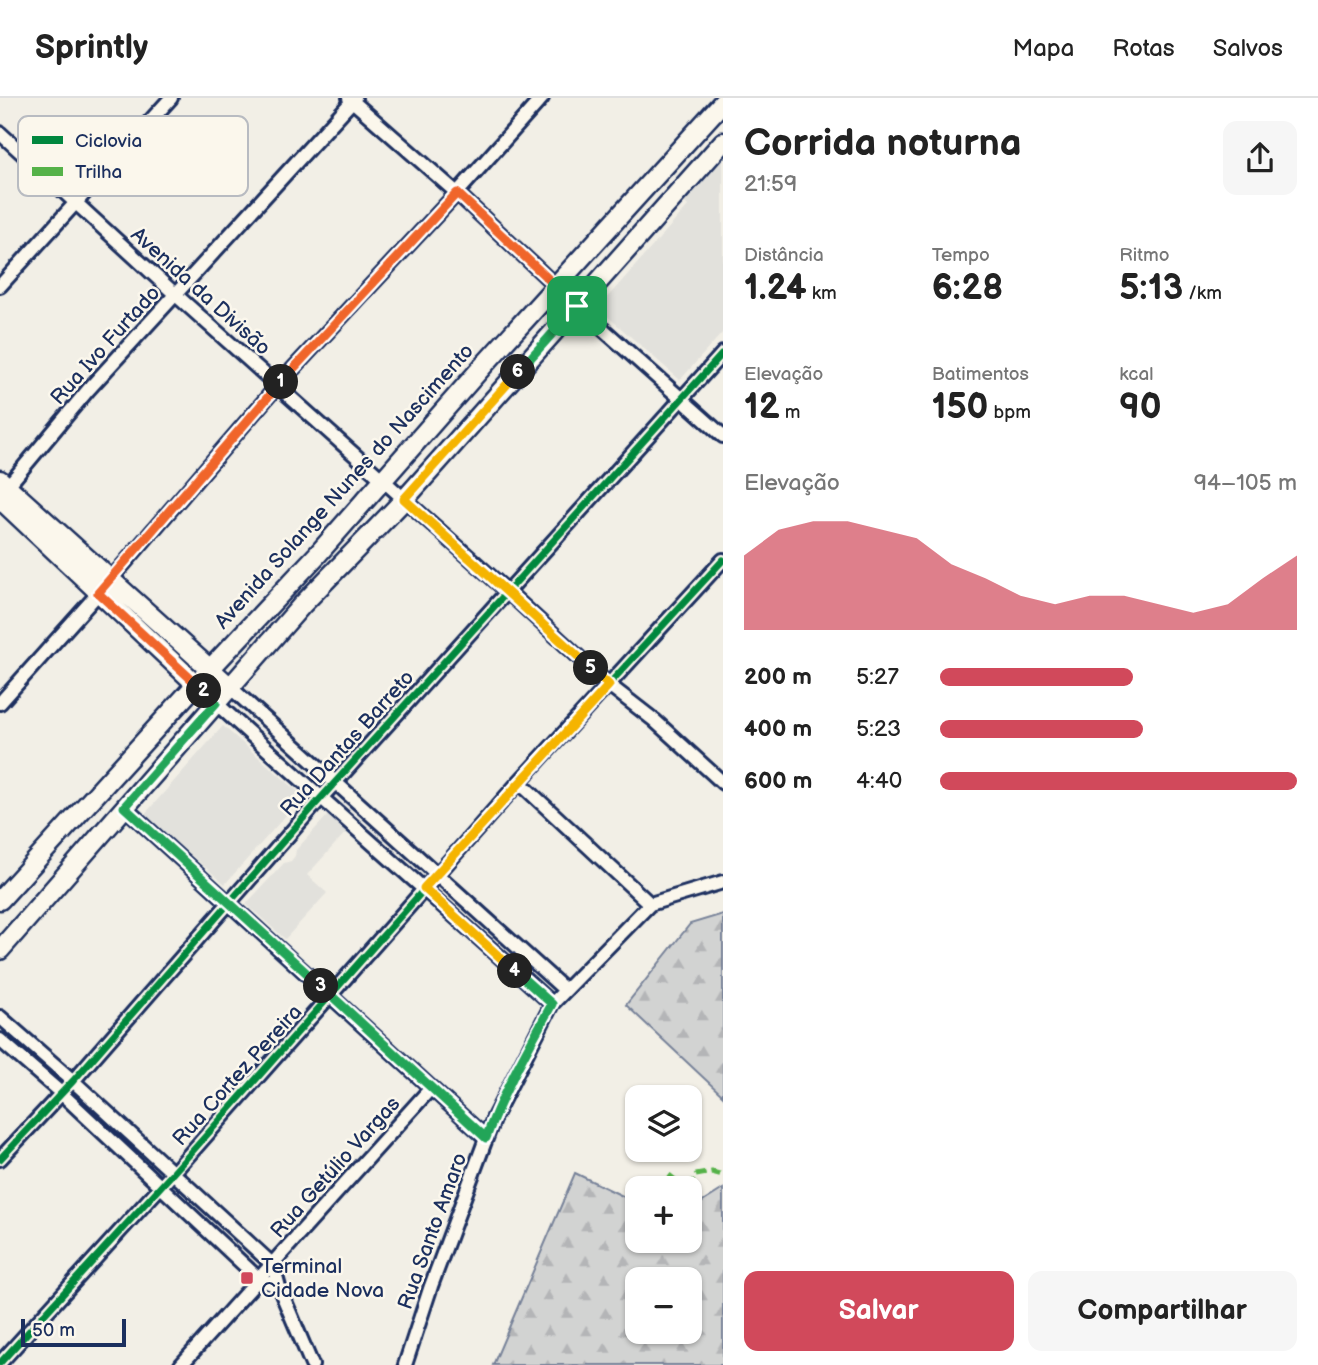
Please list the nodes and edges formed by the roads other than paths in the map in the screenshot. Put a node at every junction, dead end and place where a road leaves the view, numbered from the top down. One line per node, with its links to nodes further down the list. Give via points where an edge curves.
1 (171, 98): 5 (street)
2 (542, 98): 9 (street)
3 (352, 99): 9 (street); 15 (street, Rua Ivo Furtado)
4 (723, 102): 14 (main road, Avenida Solange Nunes do Nascimento)
5 (155, 116)
6 (0, 133): 8 (street, Avenida da Divisão)
7 (723, 142): 16 (main road)
8 (18, 150)
9 (457, 193): 14 (street); 18 (street)
10 (67, 196): 12 (street, Avenida da Divisão)
11 (83, 196): 12 (street)
12 (76, 204): 13 (street); 15 (street, Avenida da Divisão)
13 (0, 286)
14 (555, 286): 16 (street); 21 (main road, Avenida Solange Nunes do Nascimento)
15 (176, 295): 18 (street, Avenida da Divisão); 22 (street, Rua Ivo Furtado)
16 (577, 306): 19 (street); 23 (main road)
17 (723, 353): 19 (street, Rua Dantas Barreto)
18 (278, 385): 21 (street, Avenida da Divisão); 25 (street)
19 (681, 400): 20 (street); 26 (street, Rua Dantas Barreto)
20 (723, 436)
21 (382, 480): 23 (street, Avenida da Divisão); 27 (main road, Avenida Solange Nunes do Nascimento)
22 (2, 491): 25 (main road)
23 (404, 499): 26 (street, Avenida da Divisão); 30 (main road)
24 (723, 560): 29 (street, Rua Cortez Pereira)
25 (104, 586): 27 (main road); 28 (main road); 31 (street)
26 (508, 592): 29 (street, Avenida da Divisão); 36 (street, Rua Dantas Barreto)
27 (209, 668): 28 (main road, Avenida Solange Nunes do Nascimento); 30 (main road)
28 (197, 684): 32 (main road); 42 (main road, Avenida Solange Nunes do Nascimento)
29 (609, 685): 34 (street, Avenida da Divisão); 35 (street, Rua Cortez Pereira)
30 (230, 687): 32 (main road); 36 (street)
31 (0, 703)
32 (216, 703): 37 (street); 38 (main road)
33 (723, 764): 34 (street)
34 (718, 779)
35 (519, 782): 39 (street, Rua Cortez Pereira); 44 (street)
36 (334, 783): 37 (street, Rua Dantas Barreto); 39 (street)
37 (321, 798): 41 (street); 43 (street, Rua Dantas Barreto)
38 (124, 807): 43 (street); 45 (main road)
39 (436, 875): 41 (street, Rua Cortez Pereira); 46 (street)
40 (723, 881): 44 (street, Rua Santo Amaro)
41 (424, 888): 47 (street, Rua Cortez Pereira); 48 (street)
42 (0, 900)
43 (227, 903): 47 (street); 51 (street, Rua Dantas Barreto)
44 (650, 904): 46 (street, Rua Santo Amaro)
45 (0, 950)
46 (565, 990): 48 (street, Rua Santo Amaro)
47 (331, 996): 52 (street); 56 (street, Rua Cortez Pereira)
48 (552, 1004): 54 (street, Rua Santo Amaro)
49 (0, 1017): 51 (street)
50 (0, 1040): 53 (street)
51 (73, 1081): 53 (street, Rua Dantas Barreto); 56 (street)
52 (431, 1088): 54 (street); 58 (street, Rua Getúlio Vargas)
53 (61, 1093): 55 (street, Rua Dantas Barreto); 57 (street)
54 (486, 1138): 64 (street, Rua Santo Amaro)
55 (0, 1159)
56 (173, 1173): 57 (street, Rua Cortez Pereira); 58 (street)
57 (160, 1187): 59 (street); 61 (street, Rua Cortez Pereira)
58 (273, 1265): 59 (street, Rua Getúlio Vargas); 60 (street)
59 (259, 1279): 60 (street); 62 (street, Rua Getúlio Vargas)
60 (279, 1287): 63 (street)
61 (0, 1363)
62 (181, 1365)
63 (312, 1365)
64 (405, 1365)

